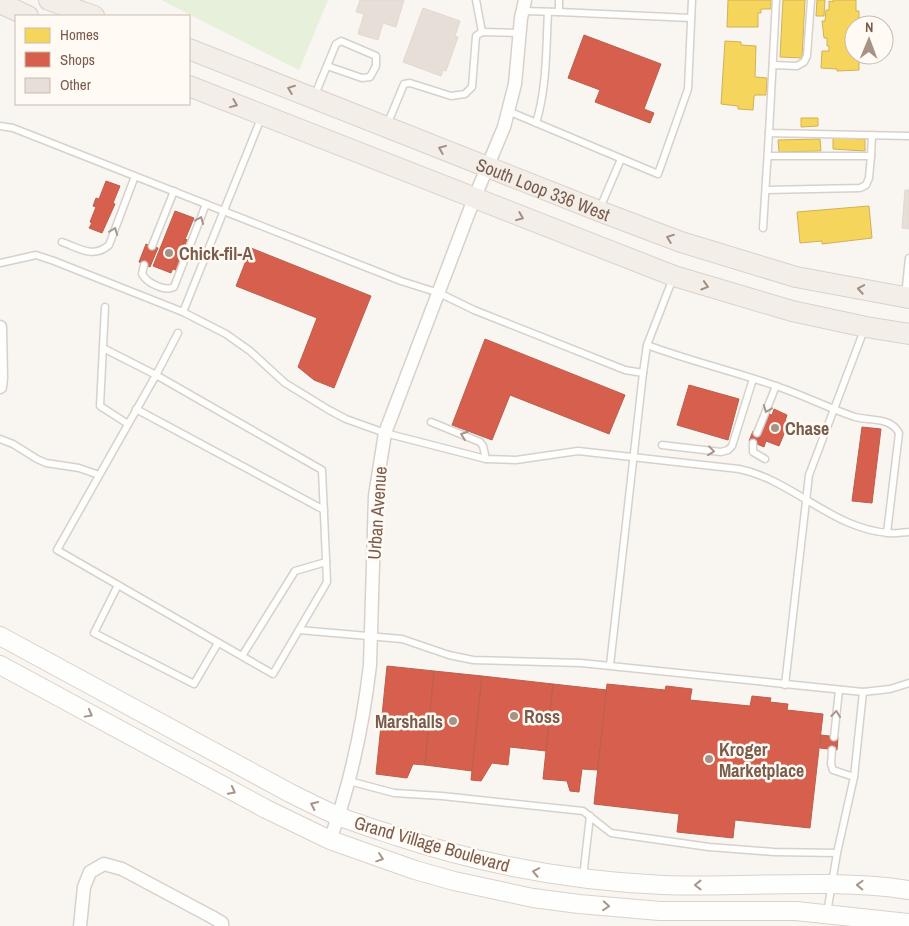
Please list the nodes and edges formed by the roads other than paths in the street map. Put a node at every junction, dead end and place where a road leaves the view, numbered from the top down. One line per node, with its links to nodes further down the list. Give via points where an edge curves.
1 (49, 0): 12 (main road)
2 (476, 0): 14 (lane)
3 (559, 0): 10 (lane)
4 (692, 0): 13 (lane)
5 (776, 0): 17 (lane)
6 (811, 0): 17 (lane, via 804,62 797,66)
7 (1, 4): 11 (main road)
8 (524, 5): 9 (lane); 15 (street, Urban Avenue)
9 (548, 12): 10 (lane); 23 (lane, via 544,88)
10 (559, 12): 13 (lane)
11 (26, 15)
12 (91, 15)
13 (691, 18): 31 (lane, via 688,88 658,174)
14 (482, 32): 15 (lane); 25 (lane, via 476,36 472,87 465,94 451,96 404,84)
15 (519, 33): 21 (street, Urban Avenue, via 515,84)
16 (190, 49): 20 (main road, South Loop 336 West, one-way to 16)
17 (773, 65): 26 (lane)
18 (327, 66): 18 (lane, via 336,44 341,41 376,56 376,66 370,78); 20 (lane)
19 (190, 86): 22 (main road, South Loop 336 West, one-way to 22)
20 (313, 98): 25 (main road, South Loop 336 West)
21 (508, 111): 23 (lane); 32 (street, Urban Avenue)
22 (262, 115): 36 (main road, South Loop 336 West); 38 (lane)
23 (536, 123): 31 (lane)
24 (0, 126): 33 (lane, via 13,128)
25 (386, 127): 32 (main road, South Loop 336 West, one-way to 25)
26 (769, 133): 27 (lane); 29 (lane)
27 (872, 135): 28 (lane); 30 (lane)
28 (909, 136)
29 (769, 156): 30 (lane); 34 (lane)
30 (871, 156): 34 (lane, via 869,182 860,188)
31 (622, 159): 39 (lane)
32 (488, 167): 36 (street, Urban Avenue); 39 (main road, South Loop 336 West)
33 (135, 176): 35 (lane); 41 (lane, one-way to 33, via 89,252 103,250 109,244)
34 (766, 190): 40 (lane)
35 (174, 191): 37 (lane); 42 (lane)
36 (474, 199): 46 (main road, South Loop 336 West, one-way to 46); 47 (street, Urban Avenue)
37 (206, 204): 38 (lane); 45 (lane, one-way to 37, via 142,274 147,280 166,289 174,287)
38 (224, 211): 47 (lane); 50 (lane)
39 (599, 211): 48 (main road, South Loop 336 West, one-way to 39, via 796,277 681,242)
40 (763, 228)
41 (62, 242)
42 (152, 246)
43 (909, 258): 48 (lane)
44 (0, 263): 50 (lane, via 36,256)
45 (144, 265)
46 (674, 276): 51 (main road, South Loop 336 West, one-way to 51, via 792,311); 55 (lane)
47 (439, 293): 57 (lane, via 616,366); 66 (street, Urban Avenue)
48 (907, 297)
49 (105, 307): 56 (lane)
50 (183, 312): 66 (lane, via 226,334 285,382 329,410)
51 (866, 327): 54 (main road, South Loop 336 West); 63 (lane)
52 (0, 328): 61 (street)
53 (178, 333): 58 (lane)
54 (909, 334)
55 (647, 345): 57 (lane); 59 (lane)
56 (104, 348): 58 (lane); 65 (lane, via 100,406)
57 (643, 373): 71 (lane)
58 (156, 375): 62 (lane); 76 (lane, via 322,470)
59 (753, 379): 60 (lane); 70 (lane, one-way to 59, via 728,450)
60 (776, 386): 63 (lane); 67 (lane, one-way to 67)
61 (0, 388)
62 (136, 409): 65 (lane); 76 (lane)
63 (834, 409): 75 (lane, via 809,475); 78 (lane, via 890,423 899,433)
64 (431, 422): 73 (lane, one-way to 64, via 484,446 480,442)
65 (128, 424): 74 (lane)
66 (385, 433): 73 (lane); 83 (street, Urban Avenue, via 375,496)
67 (757, 433)
68 (0, 439): 74 (lane, via 46,463)
69 (753, 443): 72 (lane, via 753,452)
70 (662, 446)
71 (634, 457): 73 (lane, via 578,451 516,460); 75 (lane, via 750,471); 87 (lane)
72 (765, 459)
73 (486, 460)
74 (99, 475): 80 (lane, via 57,550)
75 (806, 500): 78 (lane, via 862,528); 90 (lane)
76 (324, 510): 79 (lane)
77 (909, 532): 78 (lane)
78 (887, 533)
79 (326, 562): 81 (lane, via 327,582); 85 (lane, via 295,571)
80 (118, 585): 84 (lane); 84 (lane, via 94,633 194,684)
81 (300, 630): 83 (lane); 85 (lane, via 273,674)
82 (0, 636): 88 (street, Grand Village Boulevard)
83 (371, 637): 87 (lane, via 402,639 449,656 473,660); 99 (street, Urban Avenue, via 363,718)
84 (218, 643): 85 (lane)
85 (242, 656)
86 (0, 665): 93 (street, Grand Village Boulevard)
87 (610, 665): 90 (lane)
88 (72, 676): 93 (street); 96 (street, Grand Village Boulevard)
89 (909, 683): 92 (lane)
90 (785, 685): 91 (lane)
91 (839, 690): 92 (lane); 94 (lane, one-way to 91)
92 (864, 692): 98 (lane)
93 (61, 698): 97 (street, Grand Village Boulevard, one-way to 97)
94 (834, 737)
95 (832, 750): 98 (lane, via 833,770)
96 (212, 752): 97 (street); 100 (street, Grand Village Boulevard, one-way to 96)
97 (200, 774): 102 (street, Grand Village Boulevard, one-way to 102)
98 (854, 777): 103 (lane)
99 (349, 781): 100 (street, Urban Avenue); 101 (lane, via 394,793 584,811)
100 (339, 816): 102 (street, Urban Avenue); 104 (street, Grand Village Boulevard, one-way to 100, via 464,856)
101 (590, 816): 103 (lane, via 611,833 709,847); 104 (lane)
102 (330, 840): 107 (street, Grand Village Boulevard, one-way to 107, via 454,881)
103 (837, 853): 105 (lane)
104 (583, 879): 105 (street, Grand Village Boulevard, one-way to 104, via 664,885); 107 (street)
105 (831, 884): 106 (street, Grand Village Boulevard, one-way to 105); 108 (lane)
106 (909, 890)
107 (579, 904): 108 (street, Grand Village Boulevard, one-way to 108, via 660,911)
108 (826, 913): 109 (street, Grand Village Boulevard)
109 (909, 923)
110 (222, 924): 111 (street, via 122,869 104,864 90,872 84,887)
111 (80, 926)

